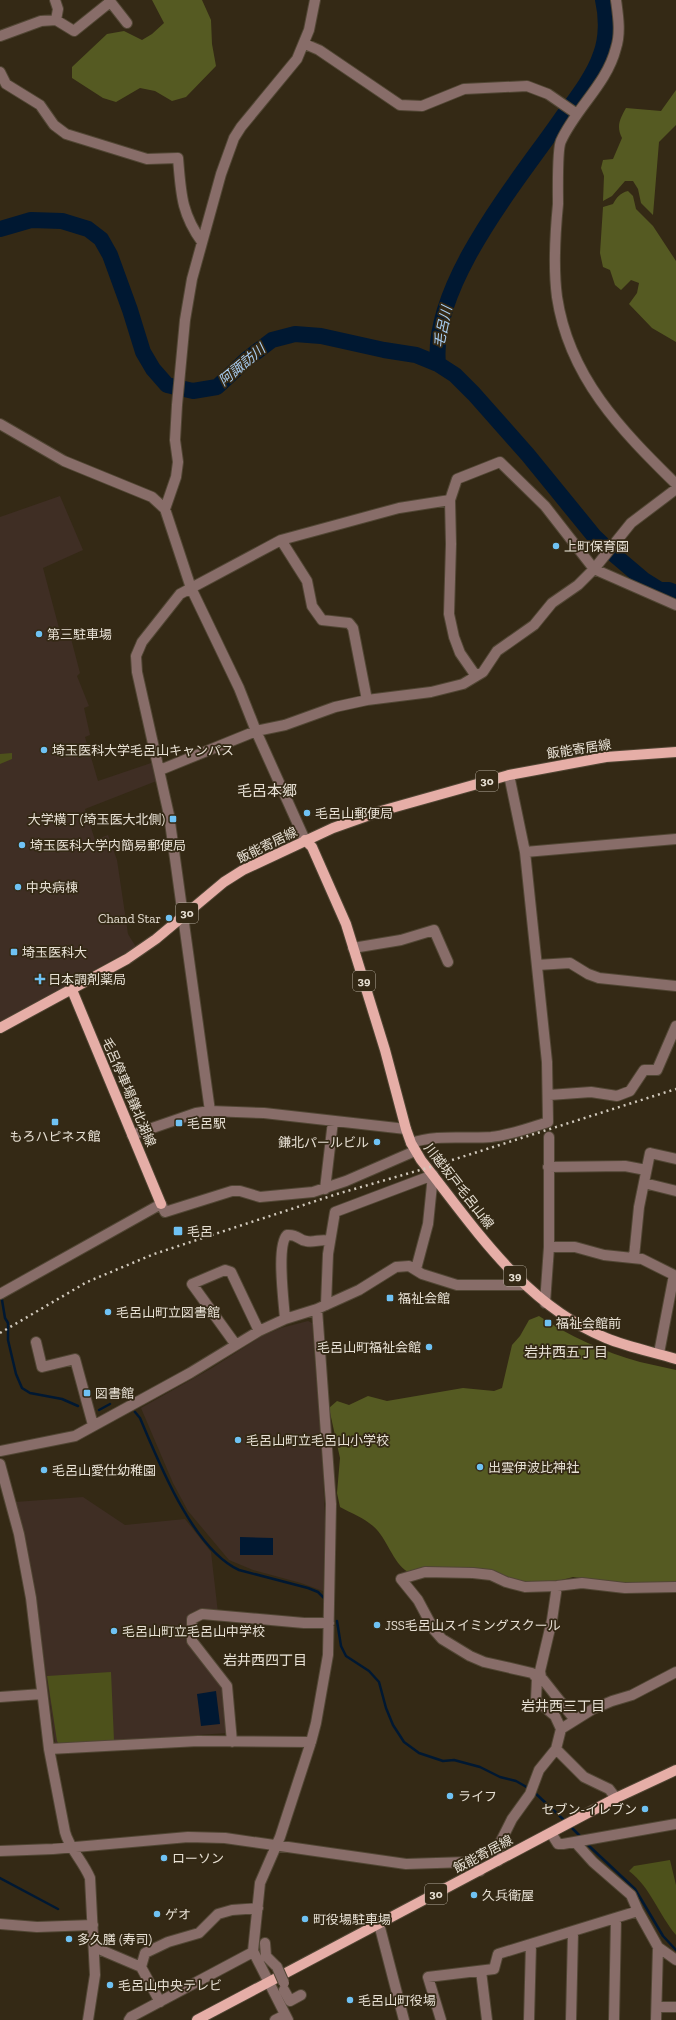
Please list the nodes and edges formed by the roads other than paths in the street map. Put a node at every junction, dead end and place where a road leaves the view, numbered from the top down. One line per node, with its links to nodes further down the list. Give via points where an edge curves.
1 (55, 0): 5 (street, via 58,9)
2 (315, 0): 8 (street)
3 (616, 0): 10 (street, via 616,48 598,86)
4 (110, 1): 5 (street, via 74,31); 6 (street)
5 (56, 20): 7 (street, via 31,24)
6 (127, 23)
7 (0, 36)
8 (305, 44): 10 (street, via 319,50 400,105 422,106 464,90 523,86 538,89); 11 (street, via 297,60 240,127 234,138)
9 (0, 72): 11 (street, via 6,84 40,105 54,125 66,134 147,159 178,158 182,203 191,227)
10 (575, 113): 13 (street, via 560,142 555,245 557,296 563,325 585,378 602,405)
11 (202, 242): 16 (street, via 185,320 175,440 178,462 176,478)
12 (0, 424): 16 (street, via 64,461 152,497)
13 (676, 484)
14 (676, 489): 18 (street, via 631,523)
15 (450, 500): 17 (street, via 400,508); 18 (street, via 457,479 500,462 545,506); 21 (street, via 452,544 449,614 460,653)
16 (165, 508): 19 (street)
17 (281, 540): 19 (street); 22 (street, via 307,581 312,606 322,620 349,623 353,628)
18 (596, 566): 20 (street); 21 (street, via 578,585 552,603 534,625 497,651 483,672)
19 (191, 588): 23 (street, via 239,688); 25 (street, via 180,594 142,642 136,656 137,672)
20 (676, 605)
21 (476, 676): 22 (street, via 449,689)
22 (367, 700): 23 (street, via 335,707 285,725)
23 (256, 731): 25 (street); 28 (street)
24 (676, 752): 26 (main road, 飯能寄居線 / 30, via 606,757)
25 (160, 770): 30 (street)
26 (509, 775): 28 (main road, 飯能寄居線 / 30, via 381,811); 29 (street)
27 (676, 838): 29 (street)
28 (305, 840): 30 (main road, 飯能寄居線 / 30, via 259,861 234,876); 31 (main road, 川越坂戸毛呂山線 / 39, via 312,847 338,902)
29 (525, 852): 33 (street)
30 (183, 916): 35 (main road, 飯能寄居線 / 30, via 127,960); 39 (street)
31 (353, 948): 32 (street, via 401,940 434,930); 41 (main road, 川越坂戸毛呂山線 / 39, via 385,1050)
32 (448, 962)
33 (537, 965): 34 (street, via 570,963 599,978); 38 (street)
34 (676, 986)
35 (72, 990): 37 (main road, 飯能寄居線 / 30); 42 (main road, 毛呂停車場鎌北湖線)
36 (676, 1026): 38 (street, via 658,1070 644,1070 630,1091 616,1096 591,1092)
37 (0, 1028)
38 (549, 1095): 44 (street, via 548,1122 508,1135 427,1138)
39 (210, 1111): 40 (street, via 264,1113); 42 (street, via 196,1113)
40 (333, 1121): 41 (street); 50 (street)
41 (406, 1129): 44 (main road, 川越坂戸毛呂山線 / 39)
42 (132, 1135): 52 (main road, 毛呂停車場鎌北湖線)
43 (549, 1138): 46 (street)
44 (413, 1147): 48 (main road, 川越坂戸毛呂山線 / 39); 50 (street)
45 (676, 1159): 47 (street, via 650,1153)
46 (548, 1167): 47 (street, via 625,1166); 54 (street)
47 (646, 1170): 49 (street)
48 (433, 1175): 53 (street, via 337,1209); 56 (street, via 428,1224); 58 (main road, 川越坂戸毛呂山線 / 39)
49 (644, 1183): 51 (street); 55 (street)
50 (325, 1189): 52 (street, via 272,1197 232,1191 165,1212)
51 (676, 1191)
52 (161, 1204): 59 (street)
53 (330, 1241): 61 (street); 62 (street, via 306,1241 294,1234 284,1238 282,1252)
54 (549, 1247): 55 (street, via 574,1247 604,1255); 60 (street)
55 (634, 1257): 57 (street)
56 (416, 1269): 58 (street, via 422,1274 457,1285); 61 (street, via 409,1266 396,1267 359,1290)
57 (675, 1276): 66 (street)
58 (524, 1285): 60 (main road, 川越坂戸毛呂山線 / 39)
59 (0, 1294)
60 (545, 1303): 66 (main road, 川越坂戸毛呂山線 / 39, via 576,1324 607,1338)
61 (322, 1307): 62 (street); 73 (street, via 331,1504)
62 (285, 1319): 63 (street)
63 (259, 1330): 65 (street); 65 (street, via 231,1272 225,1270 192,1284)
64 (36, 1342): 68 (street, via 42,1367 75,1359)
65 (236, 1345): 68 (street)
66 (659, 1353): 67 (main road, 川越坂戸毛呂山線 / 39)
67 (676, 1356)
68 (93, 1425): 69 (street, via 75,1436)
69 (0, 1452)
70 (0, 1464): 75 (street, via 19,1534 31,1598)
71 (556, 1586): 72 (street, via 582,1583 625,1588); 77 (street, via 552,1620 540,1671 541,1677); 78 (street, via 525,1587 491,1575 473,1573 425,1572 401,1579 418,1600 434,1630 442,1638 484,1662 532,1673 537,1678 536,1700 555,1716)
72 (676, 1587)
73 (329, 1620): 79 (street, via 304,1623 202,1614 192,1619 192,1641 228,1686); 80 (street, via 325,1675)
74 (676, 1672): 77 (street, via 632,1696 612,1701)
75 (42, 1694): 76 (street); 81 (street)
76 (0, 1697)
77 (575, 1720): 78 (street)
78 (561, 1729): 82 (street)
79 (232, 1742): 80 (street); 81 (street, via 198,1741)
80 (311, 1742): 88 (street)
81 (49, 1749): 89 (street, via 65,1832)
82 (556, 1749): 84 (street, via 584,1777 609,1789); 91 (street, via 538,1770 530,1794 512,1819 498,1847)
83 (676, 1770): 84 (main road, 飯能寄居線 / 30)
84 (616, 1798): 86 (main road, 飯能寄居線 / 30)
85 (676, 1824): 87 (street)
86 (551, 1833): 87 (street, via 558,1844); 91 (main road, 飯能寄居線 / 30)
87 (575, 1842): 94 (street, via 593,1862 631,1895)
88 (277, 1845): 89 (street, via 225,1838 188,1837); 92 (street, via 406,1864 467,1862); 93 (street, via 260,1883)
89 (72, 1848): 90 (street); 98 (street, via 90,1878)
90 (0, 1851)
91 (498, 1860): 92 (main road, 飯能寄居線 / 30)
92 (480, 1871): 97 (main road, 飯能寄居線 / 30)
93 (258, 1908): 104 (street); 106 (street, via 218,1914 199,1933 168,1942 145,1953)
94 (638, 1911): 95 (street); 103 (street)
95 (616, 1919): 99 (street); 123 (street)
96 (0, 1924): 98 (street, via 37,1927)
97 (379, 1924): 108 (main road, 飯能寄居線 / 30); 118 (street)
98 (93, 1925): 102 (street)
99 (573, 1932): 101 (street); 122 (street)
100 (265, 1943): 109 (street, bridge, via 266,1956 277,1967 297,1998 290,2001)
101 (530, 1944): 107 (street, via 498,1954 494,1969); 121 (street)
102 (94, 1947): 106 (street); 114 (street, via 95,1975)
103 (658, 1947): 105 (street); 111 (street)
104 (253, 1952): 108 (street); 110 (street)
105 (676, 1960)
106 (141, 1967): 110 (street)
107 (481, 1971): 119 (street, via 428,1977); 120 (street)
108 (268, 1982): 113 (street); 116 (main road, 飯能寄居線 / 30)
109 (284, 1990)
110 (160, 2002): 115 (street)
111 (657, 2007): 112 (street); 124 (street)
112 (676, 2008)
113 (286, 2018): 117 (street)
114 (88, 2020)
115 (129, 2020)
116 (197, 2020)
117 (275, 2020)
118 (404, 2020)
119 (441, 2020)
120 (487, 2020)
121 (529, 2020)
122 (571, 2020)
123 (614, 2020)
124 (656, 2020)

